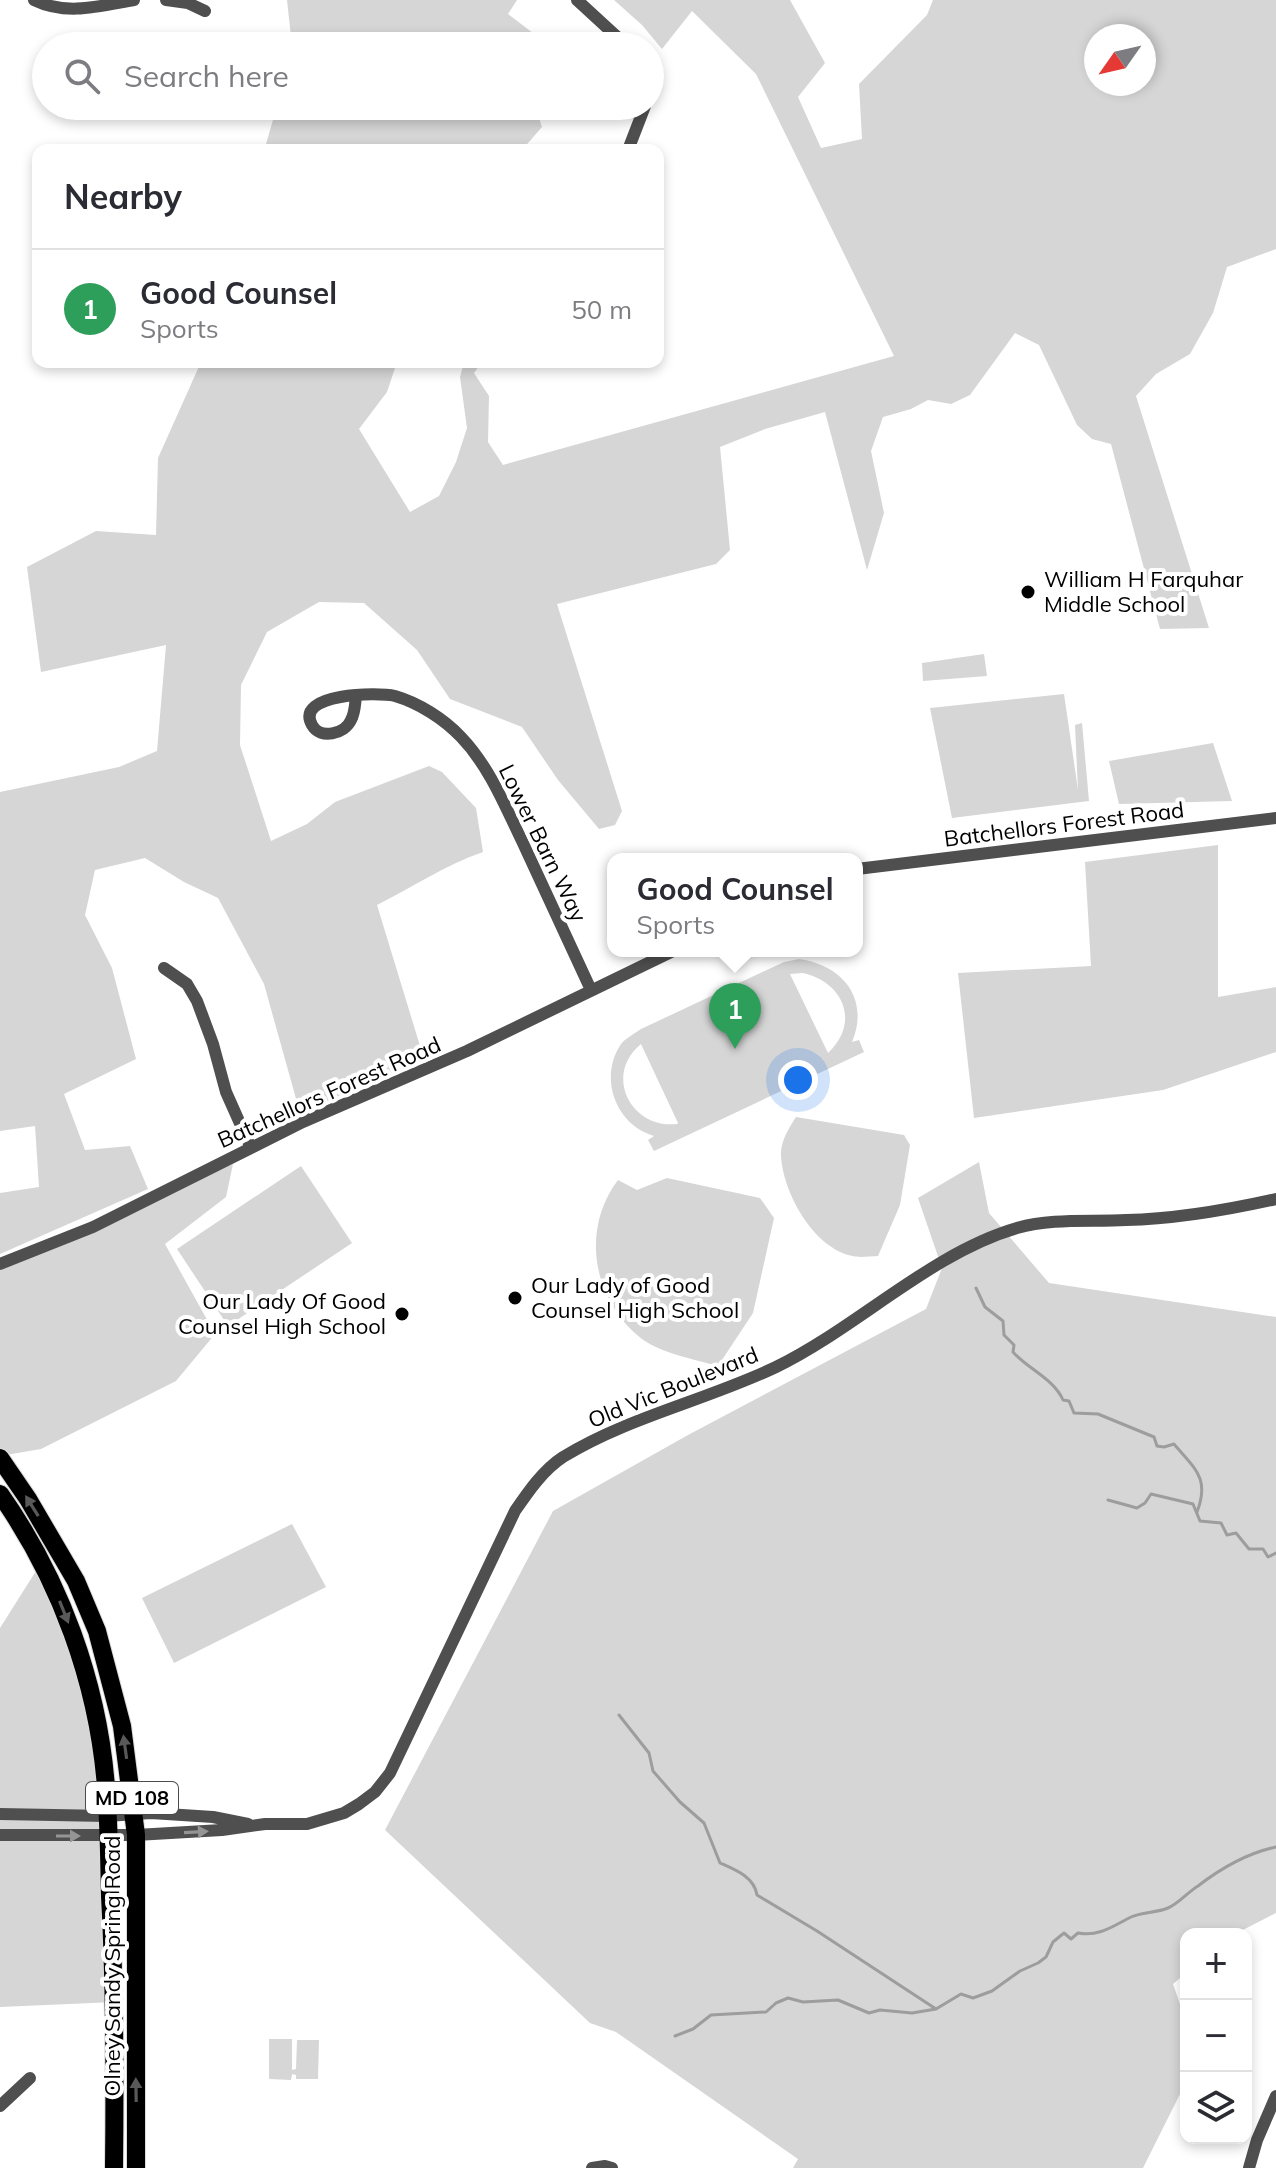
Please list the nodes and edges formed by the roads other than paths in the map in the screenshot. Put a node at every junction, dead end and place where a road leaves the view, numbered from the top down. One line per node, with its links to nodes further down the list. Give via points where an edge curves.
1 (34, 0): 2 (street, via 82,9)
2 (134, 0)
3 (166, 0): 5 (street)
4 (577, 0): 6 (street)
5 (205, 11)
6 (612, 32)
7 (640, 120): 8 (street)
8 (630, 144)
9 (356, 696): 14 (street, Lower Barn Way, via 391,695 409,701 461,736 501,797)
10 (1276, 818): 11 (street, Batchellors Forest Road)
11 (863, 868)
12 (660, 957): 14 (street, Batchellors Forest Road)
13 (164, 968): 15 (street, via 187,984 197,1001 226,1092)
14 (591, 990): 15 (street, Batchellors Forest Road)
15 (251, 1148): 17 (street, Batchellors Forest Road, via 93,1227)
16 (1276, 1199): 23 (street, Old Vic Boulevard, via 1221,1212 1020,1227 972,1244 787,1361 560,1459 515,1511 401,1756 383,1783 359,1804 326,1819)
17 (0, 1264)
18 (0, 1458): 20 (main road, Olney Sandy Spring Road / MD 108, one-way to 18, via 122,1726 97,1631 76,1581)
19 (0, 1494): 22 (main road, Olney Sandy Spring Road / MD 108, one-way to 22, via 31,1542 72,1633 96,1720)
20 (134, 1813): 22 (street, Old Vic Boulevard); 23 (street, Old Vic Boulevard); 25 (main road, Olney Sandy Spring Road / MD 108)
21 (0, 1814): 22 (street, Old Vic Boulevard)
22 (107, 1816): 26 (main road, Olney Sandy Spring Road / MD 108)
23 (256, 1825): 25 (street, Old Vic Boulevard, one-way to 23)
24 (0, 1835): 26 (street, Old Vic Boulevard, one-way to 26)
25 (136, 1835): 26 (street, Old Vic Boulevard); 31 (main road, Olney Sandy Spring Road / MD 108, one-way to 25)
26 (108, 1836): 30 (main road, Olney Sandy Spring Road / MD 108)
27 (30, 2078): 29 (street)
28 (1276, 2096): 34 (street)
29 (0, 2106)
30 (114, 2168)
31 (136, 2168)
32 (592, 2168): 33 (street)
33 (612, 2168)
34 (1249, 2168)

